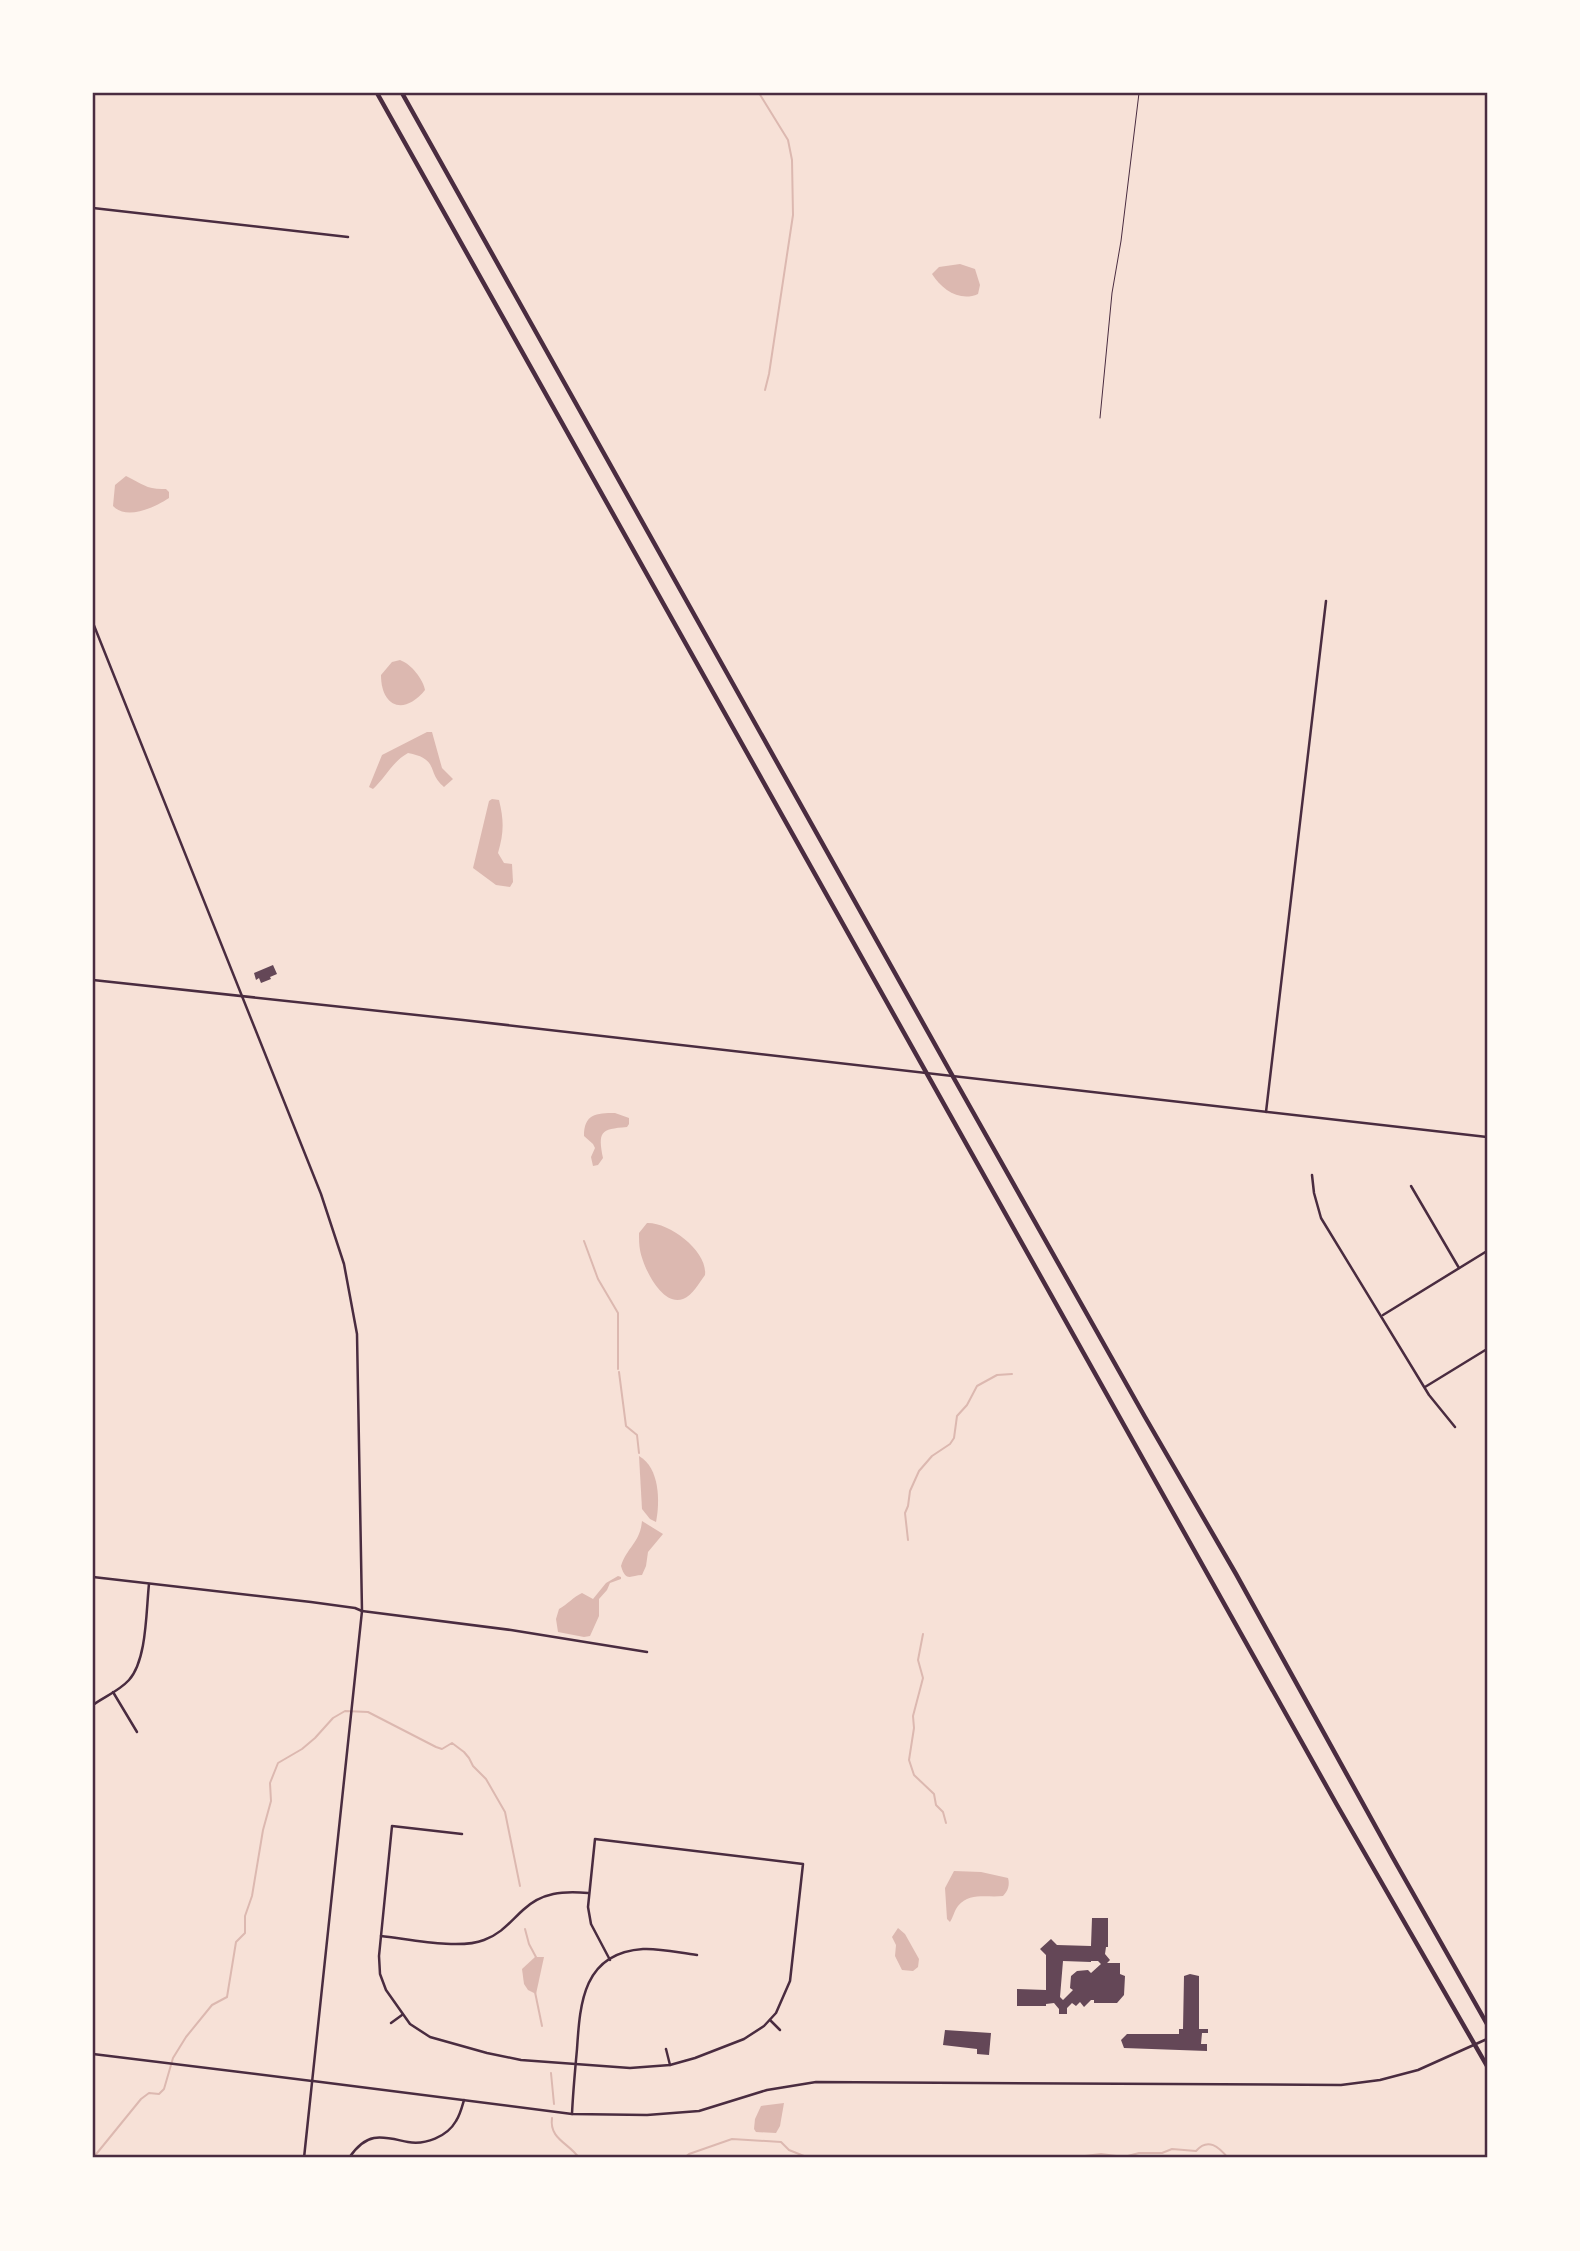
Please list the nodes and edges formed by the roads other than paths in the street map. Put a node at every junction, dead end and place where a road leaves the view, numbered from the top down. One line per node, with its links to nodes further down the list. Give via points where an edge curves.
1 (377, 93): 43 (highway)
2 (401, 93): 36 (highway)
3 (1139, 93): 6 (lane)
4 (93, 208): 5 (street)
5 (348, 237)
6 (1100, 418)
7 (1326, 601): 11 (street)
8 (93, 623): 10 (street)
9 (93, 980): 10 (street)
10 (240, 995): 11 (street); 23 (street, via 321,1194 350,1287 358,1360)
11 (1266, 1112): 12 (street)
12 (1487, 1137)
13 (1312, 1175): 17 (street, via 1321,1218)
14 (1411, 1186): 16 (street)
15 (1487, 1251): 16 (street)
16 (1459, 1268): 17 (street)
17 (1382, 1316): 19 (street)
18 (1487, 1349): 19 (street)
19 (1424, 1387): 20 (street)
20 (1455, 1427)
21 (93, 1577): 22 (street)
22 (149, 1584): 23 (street); 25 (street, via 140,1660 128,1682)
23 (362, 1611): 24 (street); 44 (street)
24 (647, 1652)
25 (113, 1692): 26 (street); 27 (street)
26 (93, 1705)
27 (137, 1732)
28 (462, 1834): 30 (street, via 392,1826)
29 (588, 1893): 30 (street, via 564,1891 539,1899 501,1932 478,1942); 32 (street, via 591,1924); 34 (street, via 595,1839 803,1864 790,1982)
30 (381, 1936): 33 (street, via 380,1974)
31 (697, 1955): 32 (street, via 644,1949)
32 (610, 1960): 41 (street, via 595,1974 582,1998)
33 (402, 2014): 35 (street); 41 (street, via 414,2027 440,2041 506,2058)
34 (771, 2020): 37 (street); 42 (street, via 744,2039)
35 (391, 2023)
36 (1487, 2024)
37 (780, 2029)
38 (1487, 2039): 46 (street, via 1397,2076 1341,2085 824,2082 774,2089 699,2111)
39 (666, 2049): 42 (street)
40 (93, 2054): 44 (street)
41 (576, 2064): 42 (street); 46 (street)
42 (670, 2065)
43 (1487, 2066)
44 (313, 2081): 45 (street); 47 (street)
45 (464, 2100): 46 (street); 48 (street, via 456,2123 442,2136 412,2143 372,2138)
46 (572, 2114)
47 (304, 2158)
48 (349, 2158)

